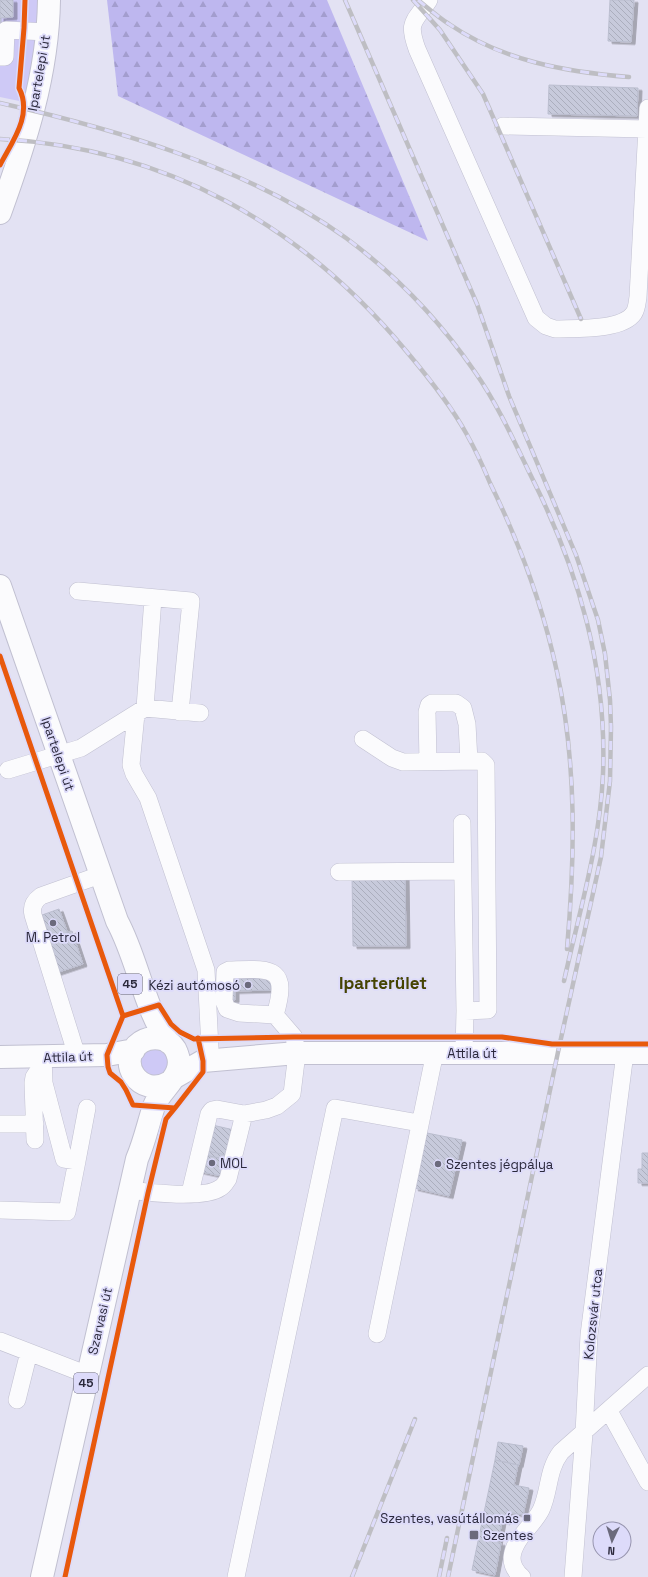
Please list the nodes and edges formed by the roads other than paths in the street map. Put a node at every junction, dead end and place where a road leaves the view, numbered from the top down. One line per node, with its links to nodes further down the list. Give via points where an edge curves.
1 (49, 0): 3 (main road, Ipartelepi út)
2 (429, 0): 7 (street, via 412,27 415,42 536,318 546,326 556,329 612,325 634,313 638,298)
3 (47, 32): 4 (street, via 6,30 5,57); 8 (main road, Ipartelepi út, via 43,67 26,140)
4 (0, 57)
5 (648, 108): 7 (street)
6 (503, 126): 7 (street)
7 (647, 129)
8 (0, 213)
9 (0, 586): 16 (main road, Ipartelepi út / 45)
10 (78, 591): 11 (street)
11 (153, 598): 12 (street); 13 (street, via 191,601)
12 (141, 711): 13 (street); 16 (street, via 81,748); 29 (street, via 132,765 134,774 148,798 206,970)
13 (180, 712): 14 (street)
14 (200, 713)
15 (364, 740): 18 (street, via 398,761)
16 (58, 754): 19 (street); 23 (main road, Ipartelepi út / 45)
17 (469, 761): 18 (street); 18 (street, via 463,708 456,703 432,703 427,712); 25 (street, via 482,761 487,769 488,1010)
18 (428, 762)
19 (8, 770)
20 (462, 823): 21 (street)
21 (462, 871): 22 (street); 25 (street)
22 (339, 872)
23 (100, 875): 24 (main road, Ipartelepi út / 45); 35 (street, via 41,896 32,908)
24 (117, 921): 27 (main road, 45, via 125,936 149,1008); 28 (main road, 45, via 118,940 140,1020)
25 (465, 1011): 31 (street)
26 (275, 1015): 32 (street, via 294,1037)
27 (170, 1043): 28 (main road, via 155,1038 148,1039); 29 (main road, Attila út); 39 (main road, 45, via 179,1057 180,1064)
28 (135, 1048): 35 (main road, Attila út, via 107,1055); 38 (main road, 45, via 130,1061)
29 (210, 1048): 32 (main road, Attila út)
30 (435, 1052): 31 (main road, Attila út); 32 (main road, Attila út); 42 (street)
31 (464, 1052): 33 (main road, Attila út)
32 (297, 1053): 39 (main road, Attila út, via 203,1061); 41 (street, via 293,1088 288,1098 266,1110)
33 (625, 1053): 34 (main road, Attila út); 56 (street, Kolozsvár utca, via 589,1334)
34 (648, 1053)
35 (77, 1056): 37 (main road, Attila út)
36 (0, 1058): 37 (main road, Attila út)
37 (37, 1059): 38 (main road, Attila út, via 59,1066 108,1067); 43 (street, via 34,1077 35,1132); 45 (street, via 64,1159)
38 (133, 1075): 39 (main road, via 151,1087 164,1086); 44 (main road, 45, via 140,1106)
39 (172, 1080): 44 (main road, 45, via 154,1106 146,1140)
40 (87, 1108): 45 (street)
41 (244, 1114): 47 (street, via 225,1184 212,1192); 47 (street, via 217,1109 209,1114)
42 (420, 1123): 49 (street); 59 (street, via 335,1108)
43 (0, 1124)
44 (137, 1159): 46 (main road, Szarvasi út / 45)
45 (77, 1162): 48 (street, via 67,1212)
46 (130, 1190): 47 (street, via 163,1194); 52 (main road, Szarvasi út / 45)
47 (190, 1193)
48 (0, 1210)
49 (377, 1334)
50 (0, 1341): 51 (street)
51 (29, 1352): 52 (street); 54 (street)
52 (88, 1375): 58 (main road, Szarvasi út / 45)
53 (648, 1375): 55 (street)
54 (17, 1400)
55 (609, 1411): 56 (street); 57 (street)
56 (584, 1433): 60 (street, via 554,1460 540,1511 516,1544 512,1558); 61 (street, Kolozsvár utca)
57 (648, 1482)
58 (42, 1577)
59 (236, 1577)
60 (522, 1577)
61 (573, 1577)

